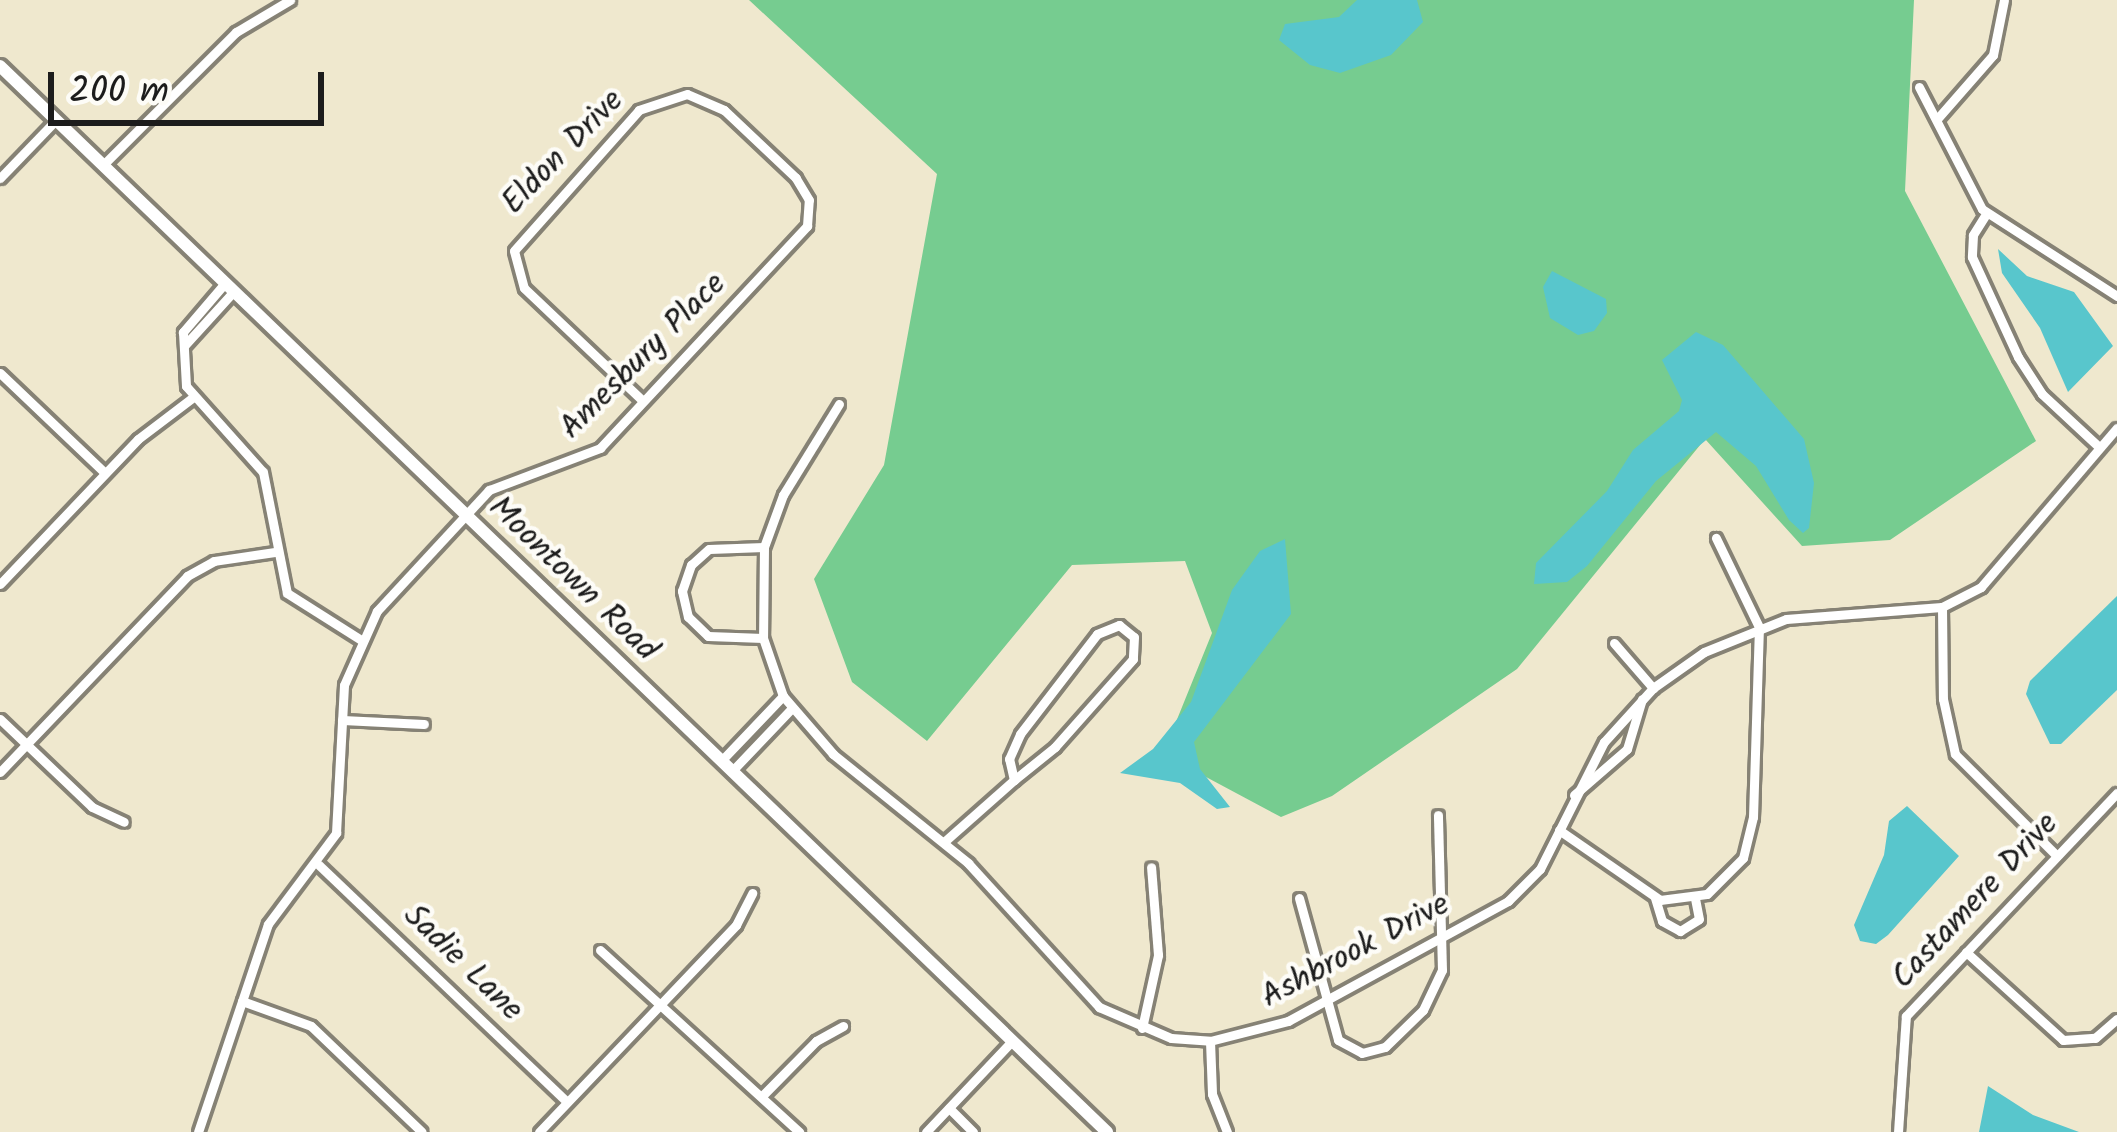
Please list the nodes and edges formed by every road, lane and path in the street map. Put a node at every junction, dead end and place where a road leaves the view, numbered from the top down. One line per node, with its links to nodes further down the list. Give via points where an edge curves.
1 (290, 0): 7 (street, via 236,32)
2 (2004, 0): 5 (street, via 1994,55)
3 (0, 66): 6 (street, Moontown Road)
4 (1918, 87): 5 (street)
5 (1937, 119): 10 (street)
6 (56, 120): 7 (street, Moontown Road); 8 (street)
7 (104, 165): 11 (street, Moontown Road)
8 (0, 178)
9 (810, 210): 15 (street, Amesbury Place, via 797,240); 15 (street, Eldon Drive, via 796,178 724,110 679,93 639,110 524,232 513,260 524,288)
10 (1986, 214): 12 (street, via 2090,272); 18 (street, via 1972,235 1972,257 2018,357 2042,394)
11 (229, 287): 14 (street, via 184,346); 20 (street, Moontown Road)
12 (2117, 296)
13 (0, 373): 19 (street)
14 (192, 398): 19 (street); 23 (street, via 258,464)
15 (644, 401): 20 (street, Amesbury Place, via 591,456 509,478)
16 (839, 404): 22 (street, Ashbrook Drive, via 783,496)
17 (2117, 428): 18 (street)
18 (2099, 448): 25 (street, via 2002,569)
19 (105, 473): 24 (street)
20 (464, 514): 28 (street, Amesbury Place, via 396,586); 38 (street, Moontown Road)
21 (1715, 538): 26 (street)
22 (764, 548): 27 (street, Ashbrook Drive); 27 (street, via 710,549 691,565 682,591 688,617 708,636)
23 (275, 552): 28 (street, via 293,601); 37 (street, via 214,561 187,576)
24 (0, 584)
25 (1942, 607): 26 (street, Ashbrook Drive, via 1830,611); 48 (street, via 1943,699 1954,754)
26 (1759, 627): 30 (street, Ashbrook Drive); 54 (street, via 1752,836 1736,868)
27 (763, 638): 31 (street, Ashbrook Drive)
28 (361, 640): 35 (street, Amesbury Place)
29 (1614, 644): 30 (street)
30 (1653, 688): 32 (street, Ashbrook Drive)
31 (783, 696): 33 (street, Ashbrook Drive); 38 (street)
32 (1642, 699): 43 (street, Ashbrook Drive); 43 (street, via 1627,748)
33 (792, 708): 39 (street); 47 (street, Ashbrook Drive, via 833,754)
34 (0, 719): 37 (street)
35 (342, 720): 36 (street); 49 (street, Amesbury Place, via 340,816)
36 (424, 724)
37 (27, 745): 40 (street); 45 (street, via 92,807)
38 (721, 760): 39 (street, Moontown Road)
39 (732, 771): 64 (street, Moontown Road)
40 (0, 772)
41 (1014, 780): 41 (street, via 1055,747 1133,659 1128,630 1104,628 1019,734 1009,759); 47 (street)
42 (2117, 793): 48 (street, Castamere Drive)
43 (1574, 795): 46 (street, Ashbrook Drive)
44 (1438, 815): 55 (street)
45 (124, 822)
46 (1559, 830): 53 (street); 55 (street, Ashbrook Drive, via 1520,892)
47 (944, 842): 63 (street, Ashbrook Drive, via 1073,985)
48 (2057, 856): 57 (street, Castamere Drive)
49 (319, 865): 58 (street, Amesbury Place, via 268,924); 67 (street, Sadie Lane)
50 (1151, 867): 63 (street, via 1158,955)
51 (752, 893): 59 (street, via 742,918)
52 (1299, 898): 60 (street)
53 (1655, 898): 54 (street); 54 (street, via 1661,921 1680,931 1699,919)
54 (1695, 899)
55 (1441, 934): 60 (street, Ashbrook Drive); 60 (street, via 1435,991 1385,1047 1362,1053 1345,1046)
56 (600, 950): 59 (street)
57 (1966, 952): 61 (street, via 2043,1026 2082,1042); 77 (street, Castamere Drive, via 1904,1022)
58 (242, 1001): 69 (street, Amesbury Place); 70 (street, via 310,1026)
59 (663, 1001): 66 (street); 67 (street)
60 (1322, 1003): 65 (street, Ashbrook Drive, via 1263,1033)
61 (2117, 1018)
62 (843, 1026): 66 (street, via 816,1041)
63 (1142, 1028): 65 (street, Ashbrook Drive)
64 (1012, 1041): 68 (street); 75 (street, Moontown Road)
65 (1210, 1042): 76 (street, via 1212,1094)
66 (762, 1096): 72 (street)
67 (567, 1102): 71 (street)
68 (949, 1108): 73 (street); 74 (street)
69 (198, 1132)
70 (422, 1132)
71 (539, 1132)
72 (799, 1132)
73 (926, 1132)
74 (974, 1132)
75 (1107, 1132)
76 (1227, 1132)
77 (1898, 1132)

